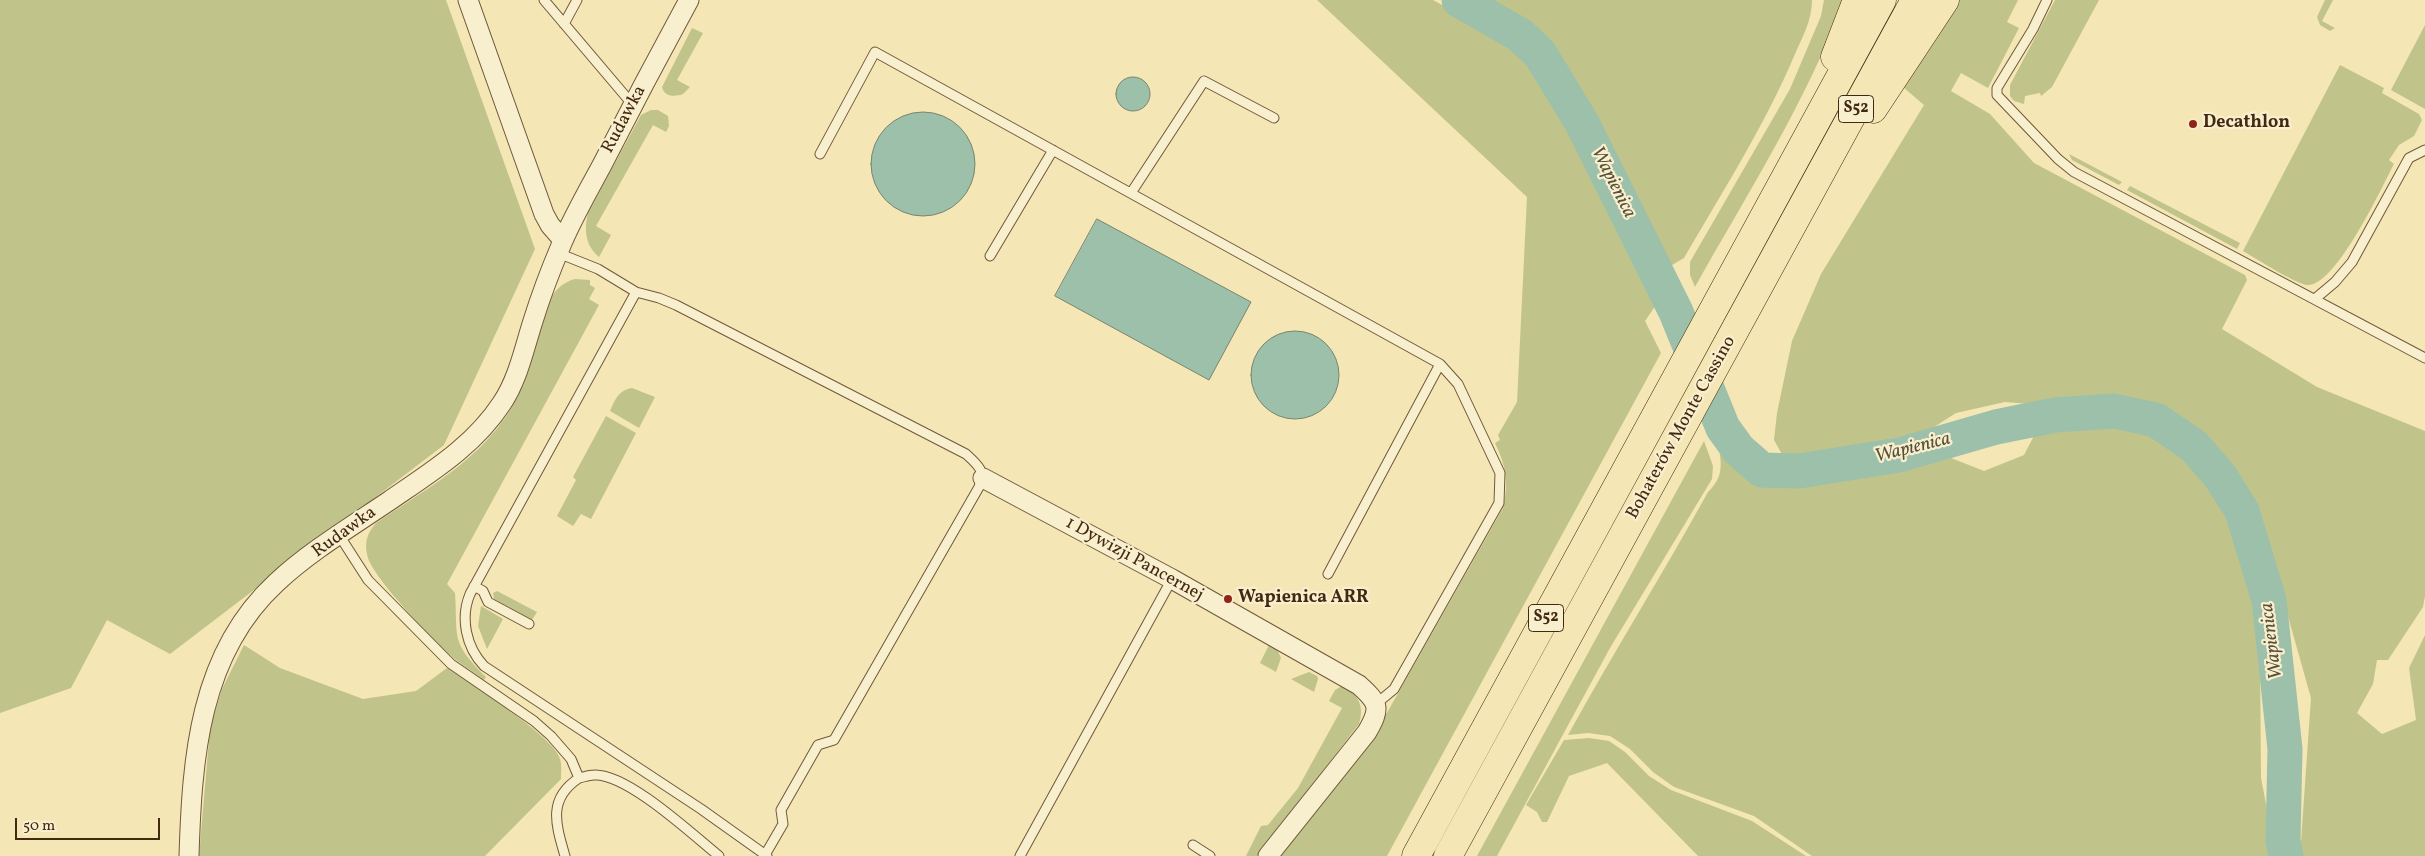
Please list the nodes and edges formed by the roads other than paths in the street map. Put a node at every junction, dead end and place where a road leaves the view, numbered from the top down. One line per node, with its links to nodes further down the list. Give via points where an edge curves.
1 (468, 0): 19 (street, via 544,214)
2 (544, 0): 10 (lane)
3 (577, 0): 10 (lane)
4 (689, 0): 11 (street, Rudawka)
5 (1857, 0): 15 (highway)
6 (1882, 0): 15 (highway, Bohaterów Monte Cassino / S52)
7 (1915, 0): 18 (highway, Bohaterów Monte Cassino / S52)
8 (1945, 0): 18 (highway)
9 (2047, 0): 22 (lane, via 2033,30 1997,88 2000,100 2074,172)
10 (564, 24): 11 (lane)
11 (633, 105): 19 (street, Rudawka)
12 (1274, 118): 17 (lane, via 1204,81)
13 (1053, 150): 16 (lane, via 876,52); 17 (lane); 20 (lane)
14 (2425, 150): 22 (lane, via 2409,158 2352,262)
15 (1800, 152): 41 (highway, Bohaterów Monte Cassino / S52)
16 (820, 154)
17 (1131, 193): 24 (lane)
18 (1796, 219): 42 (highway, Bohaterów Monte Cassino / S52)
19 (560, 246): 21 (lane); 26 (street, Rudawka, via 514,379 502,403 477,436 451,458)
20 (990, 256)
21 (636, 292): 25 (lane, via 676,305 966,454 979,466); 29 (lane)
22 (2316, 298): 23 (lane)
23 (2425, 358)
24 (1440, 364): 27 (lane); 31 (lane, via 1458,384 1500,473 1499,502 1394,689)
25 (983, 478): 28 (street, 1 Dywizji Pancernej); 34 (lane, via 834,740 818,745 781,810 783,824)
26 (339, 535): 32 (lane, via 368,580 451,664 551,736 571,759); 35 (street, Rudawka, via 276,583 252,609 216,671 195,748)
27 (1328, 574)
28 (1172, 579): 31 (street, 1 Dywizji Pancernej, via 1359,685 1374,698); 38 (lane)
29 (474, 586): 30 (lane, via 483,591 488,602); 34 (lane, via 467,601 466,628 470,646 484,666)
30 (529, 624)
31 (1376, 704): 40 (street, via 1375,719 1367,732)
32 (579, 778): 36 (lane, via 566,787 557,810 556,826); 37 (lane, via 595,775 624,783)
33 (1193, 845): 39 (lane)
34 (766, 855)
35 (189, 856)
36 (565, 856)
37 (719, 856)
38 (1020, 856)
39 (1210, 856)
40 (1268, 856)
41 (1416, 856)
42 (1448, 856)

